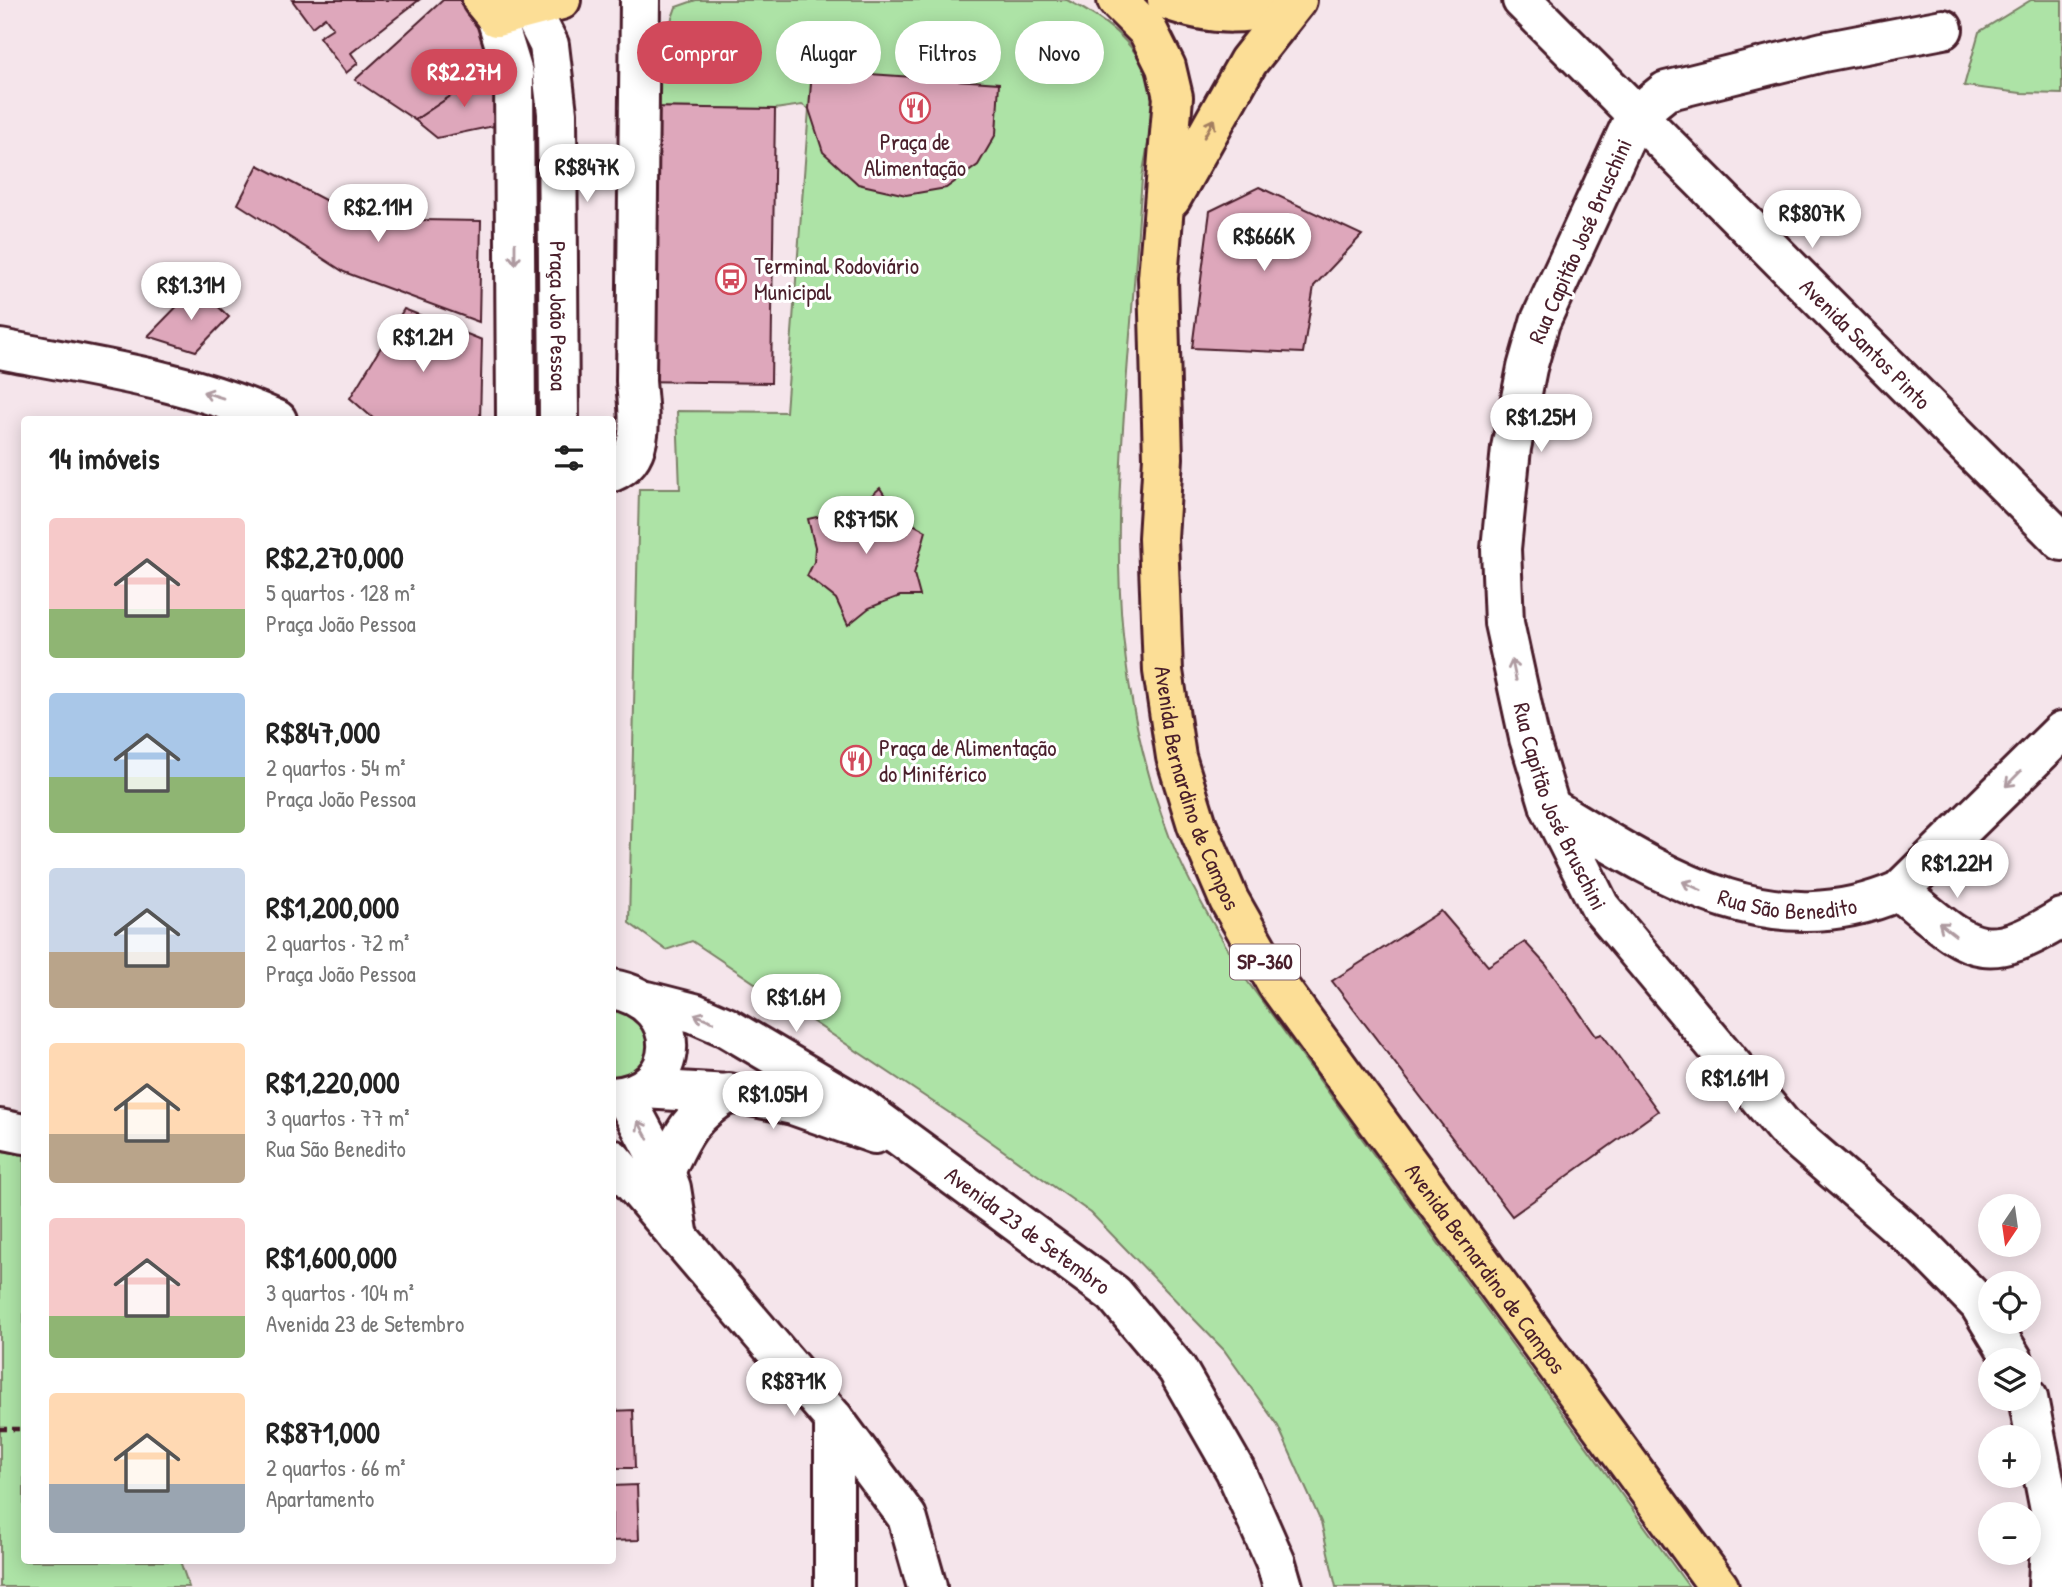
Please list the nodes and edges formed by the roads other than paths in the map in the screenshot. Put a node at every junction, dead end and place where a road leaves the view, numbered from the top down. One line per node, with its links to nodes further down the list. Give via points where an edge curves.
1 (640, 0): 15 (street, via 639,434 634,453)
2 (1117, 0): 9 (main road, Avenida Bernardino de Campos / SP-360, via 1148,31 1166,67 1172,97)
3 (1167, 0): 5 (main road, SP-360, via 1232,14)
4 (1522, 0): 8 (street, Avenida Santos Pinto)
5 (1296, 1): 9 (main road, Avenida Bernardino de Campos / SP-360, one-way to 5, via 1248,62)
6 (519, 5): 13 (street, Praça João Pessoa, one-way to 13, via 514,76); 14 (street, Praça João Pessoa, via 549,45 557,113)
7 (1943, 29): 8 (street, via 1823,52 1666,91)
8 (1635, 116): 16 (street, Avenida Santos Pinto); 18 (street, Rua Capitão José Bruschini, one-way to 8, via 1529,738 1504,623 1501,549 1511,449 1541,322)
9 (1166, 211): 36 (main road, Avenida Bernardino de Campos / SP-360, via 1158,278 1163,671 1176,757 1197,825 1229,900 1277,984)
10 (0, 324): 11 (street)
11 (17, 352): 12 (street, one-way to 11, via 194,390)
12 (267, 416)
13 (516, 416)
14 (559, 416)
15 (616, 470)
16 (2062, 541)
17 (2062, 731): 19 (street, Rua São Benedito, one-way to 19)
18 (1550, 807): 19 (street, Rua São Benedito, one-way to 18, via 1870,904 1833,911 1779,910 1723,900 1644,864); 30 (street, Rua Capitão José Bruschini, via 1600,907 1784,1127 1924,1248 1979,1304)
19 (1899, 891): 20 (street, one-way to 19, via 2004,947 1983,948 1963,942)
20 (2062, 918)
21 (626, 991): 23 (street, via 659,1013 668,1046 655,1078); 26 (street, Avenida 23 de Setembro, one-way to 21, via 856,1104 726,1027)
22 (729, 1093): 23 (street); 26 (street, via 793,1105); 28 (street, via 705,1107 689,1125)
23 (627, 1094): 28 (street, one-way to 23)
24 (0, 1129): 25 (street)
25 (21, 1133)
26 (907, 1144): 35 (street, Avenida 23 de Setembro, via 1114,1294 1177,1369 1235,1470)
27 (616, 1164): 29 (street)
28 (665, 1172): 29 (street)
29 (680, 1240): 32 (street)
30 (2006, 1348)
31 (2030, 1411): 37 (street, via 2050,1516)
32 (834, 1419): 33 (street); 34 (street, via 906,1517)
33 (834, 1587)
34 (927, 1587)
35 (1283, 1587)
36 (1718, 1587)
37 (2048, 1587)

